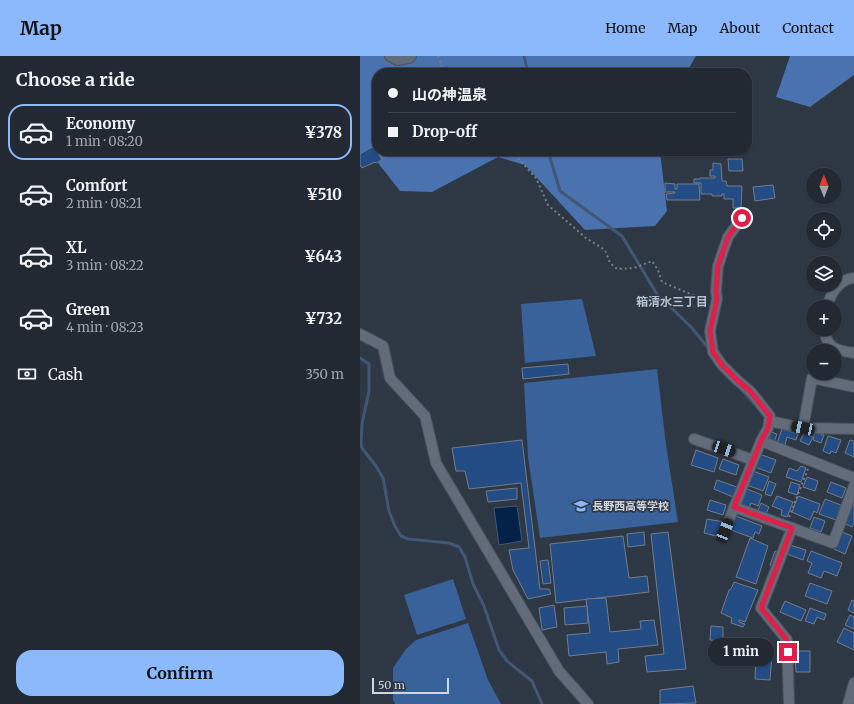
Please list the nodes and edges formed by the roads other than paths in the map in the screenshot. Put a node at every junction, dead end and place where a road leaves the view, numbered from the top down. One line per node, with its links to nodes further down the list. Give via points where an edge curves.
1 (390, 56): 2 (street, via 397,60)
2 (411, 56)
3 (742, 218): 10 (street, via 728,237 718,266 716,305 710,331 713,352 722,365 751,392 770,416)
4 (854, 278): 5 (street, via 841,283)
5 (831, 300)
6 (360, 334): 22 (street, via 383,346 390,378 425,416 436,463 558,671)
7 (826, 336): 8 (street, via 830,346)
8 (854, 353)
9 (854, 387): 11 (street, via 812,378)
10 (769, 421): 11 (street); 14 (street)
11 (803, 428): 12 (street)
12 (854, 429)
13 (694, 439): 15 (street)
14 (761, 441): 15 (street); 16 (street)
15 (754, 460): 18 (street)
16 (854, 478)
17 (854, 486): 19 (street, via 833,543)
18 (734, 507): 19 (street); 20 (street)
19 (789, 527): 23 (street, via 761,608 787,640)
20 (725, 530)
21 (854, 683): 24 (street)
22 (588, 704)
23 (789, 704)
24 (848, 704)

